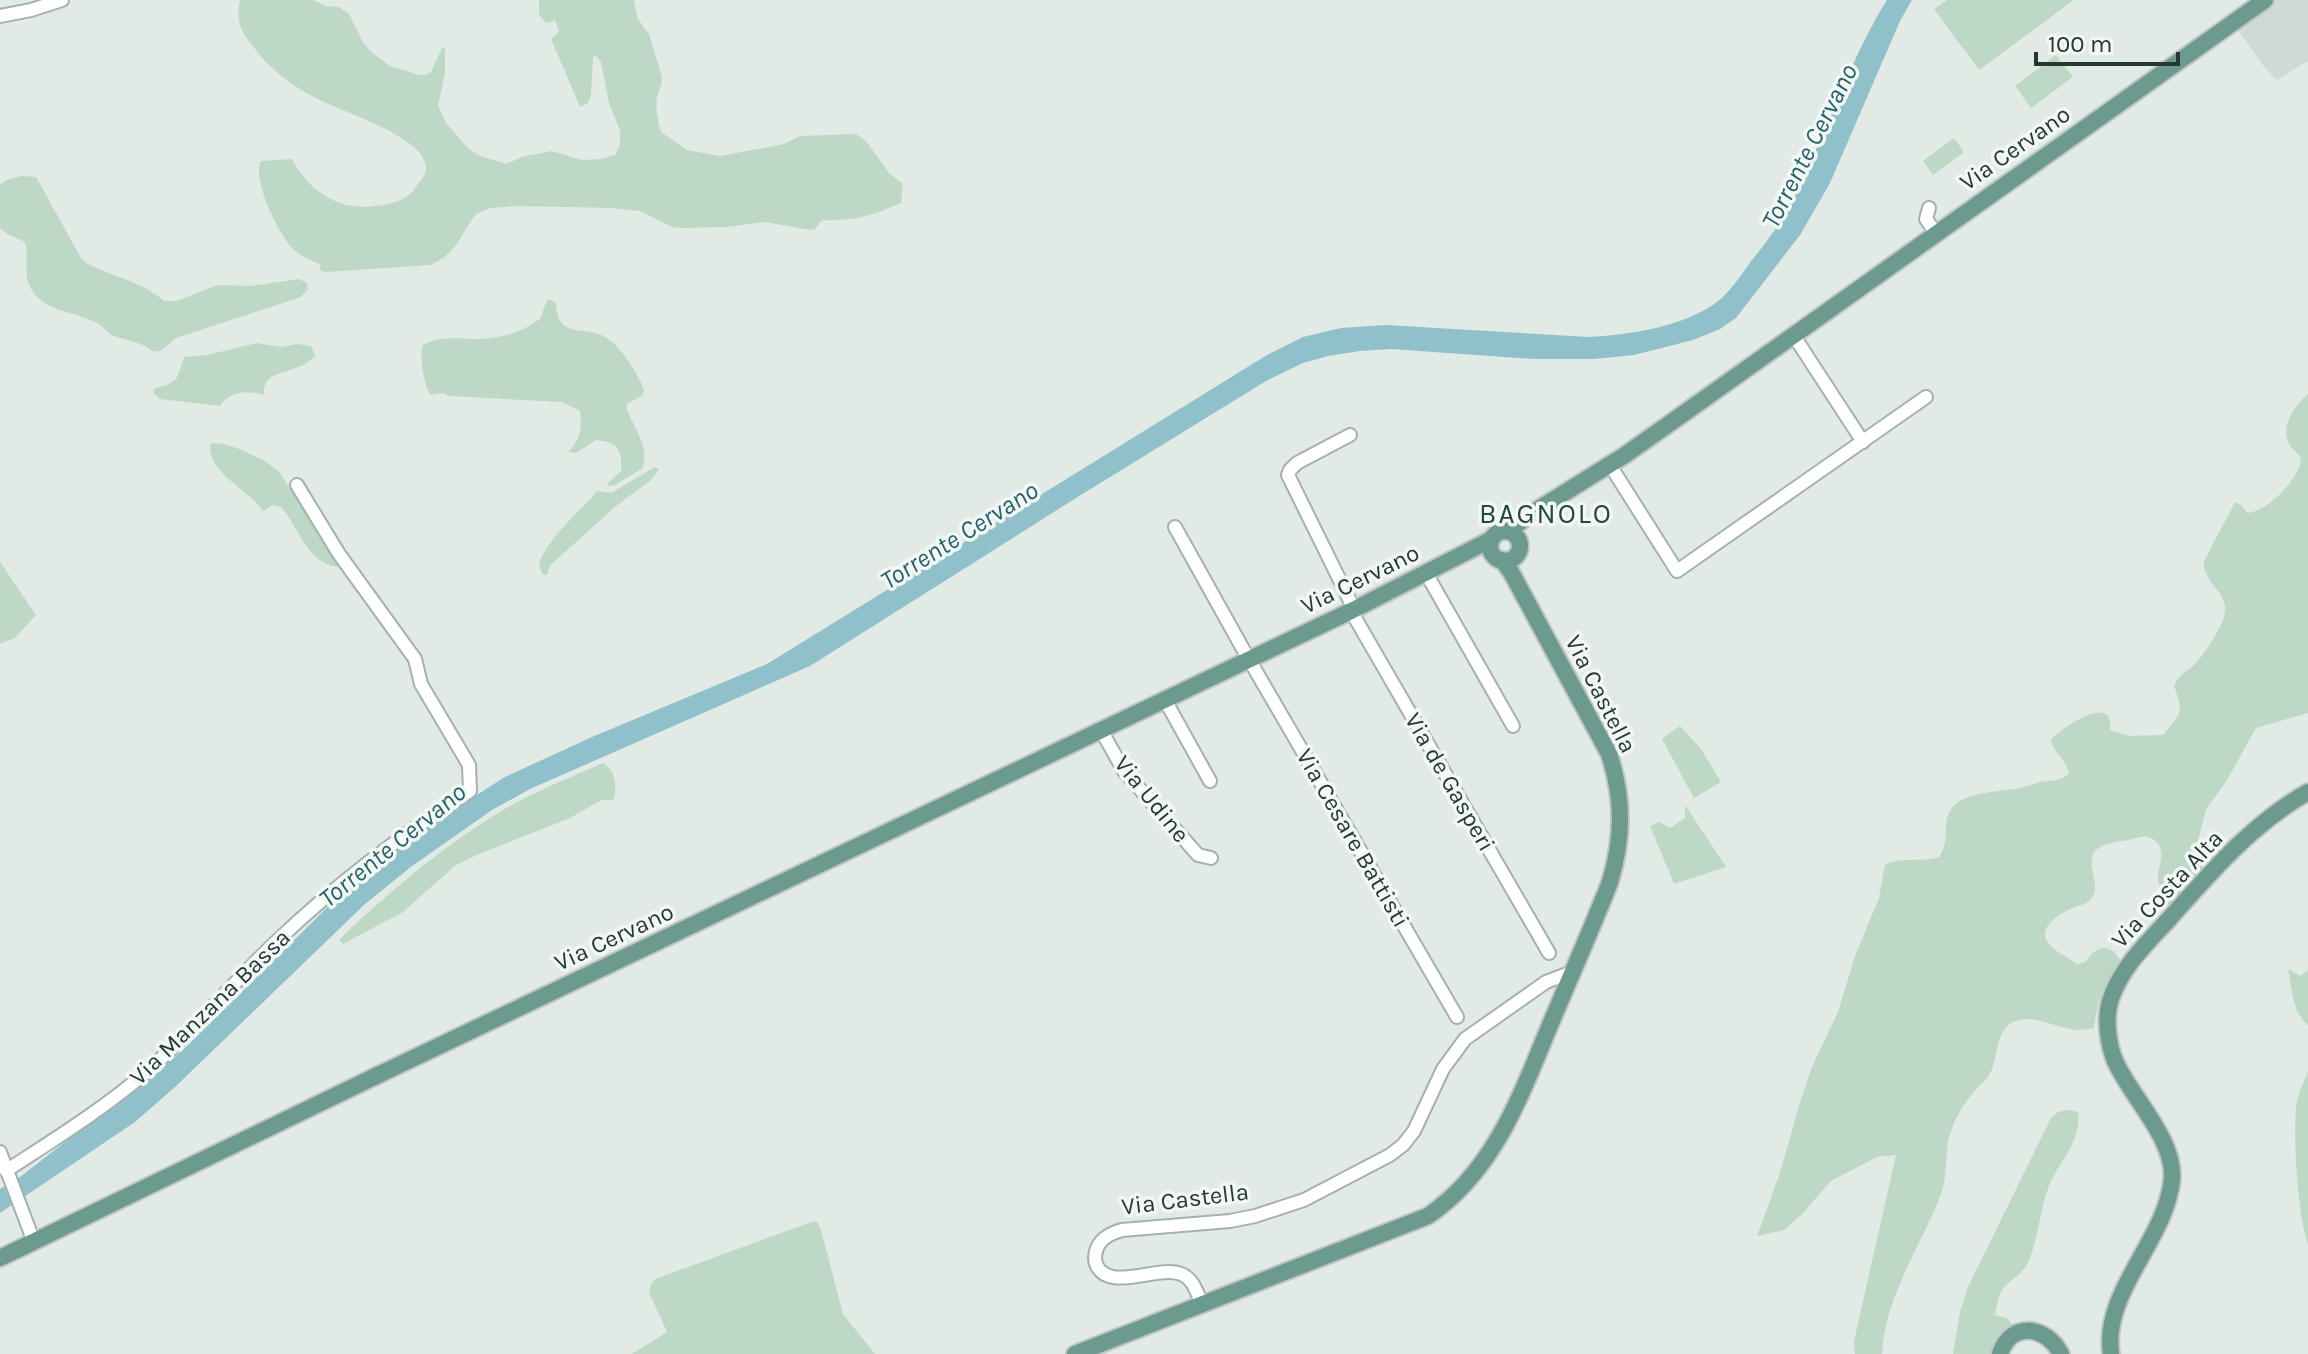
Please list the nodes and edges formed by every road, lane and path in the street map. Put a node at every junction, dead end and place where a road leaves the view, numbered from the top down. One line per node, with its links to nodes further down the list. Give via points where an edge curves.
1 (62, 0): 3 (street)
2 (2265, 0): 5 (main road, Via Cervano)
3 (0, 16)
4 (1929, 208): 5 (street, via 1926,219)
5 (1936, 233): 6 (main road, Via Cervano)
6 (1794, 336): 9 (street); 13 (main road, Via Cervano, via 1540,508)
7 (1926, 397): 9 (street)
8 (1350, 435): 16 (street, Via de Gasperi, via 1297,463 1288,475)
9 (1863, 442): 10 (street, via 1677,571)
10 (1615, 473)
11 (297, 485): 29 (street, Via Manzana Bassa, via 415,659 421,684 469,765 470,791 351,875 277,940 145,1073)
12 (1175, 527): 18 (street)
13 (1516, 541): 14 (main road, via 1515,557); 14 (main road, via 1501,531); 17 (main road)
14 (1496, 552): 15 (main road, Via Cervano, via 1459,556); 17 (main road)
15 (1426, 573): 16 (main road, Via Cervano); 20 (street)
16 (1353, 610): 18 (main road, Via Cervano); 25 (street, Via de Gasperi)
17 (1538, 622): 26 (main road, Via Castella, via 1604,745 1619,795 1621,835 1615,866)
18 (1249, 659): 19 (main road, Via Cervano); 27 (street, Via Cesare Battisti)
19 (1165, 700): 21 (main road, Via Cervano); 22 (street)
20 (1513, 726)
21 (1101, 730): 24 (street, Via Udine, via 1130,779 1198,855); 30 (main road, Via Cervano)
22 (1210, 781)
23 (2308, 792): 36 (main road, Via Costa Alta, via 2261,824 2211,872 2130,962 2110,1002 2114,1058 2164,1142 2172,1169 2167,1205 2114,1314)
24 (1211, 858)
25 (1549, 953)
26 (1572, 972): 32 (main road, Via Castella, via 1503,1131 1481,1167 1451,1199 1415,1222); 32 (street, Via Castella, via 1546,982 1465,1039 1443,1069 1414,1131 1390,1155 1280,1208 1230,1221 1122,1230 1096,1249 1095,1263 1102,1273 1122,1278 1182,1274)
27 (1457, 1017)
28 (0, 1152): 29 (street)
29 (6, 1171): 30 (street)
30 (34, 1242): 31 (main road, Via Cervano)
31 (0, 1258)
32 (1202, 1304): 33 (main road, Via Castella)
33 (1075, 1354)
34 (2000, 1354): 35 (main road, via 2006,1341 2025,1330 2044,1336)
35 (2061, 1354)
36 (2111, 1354)

